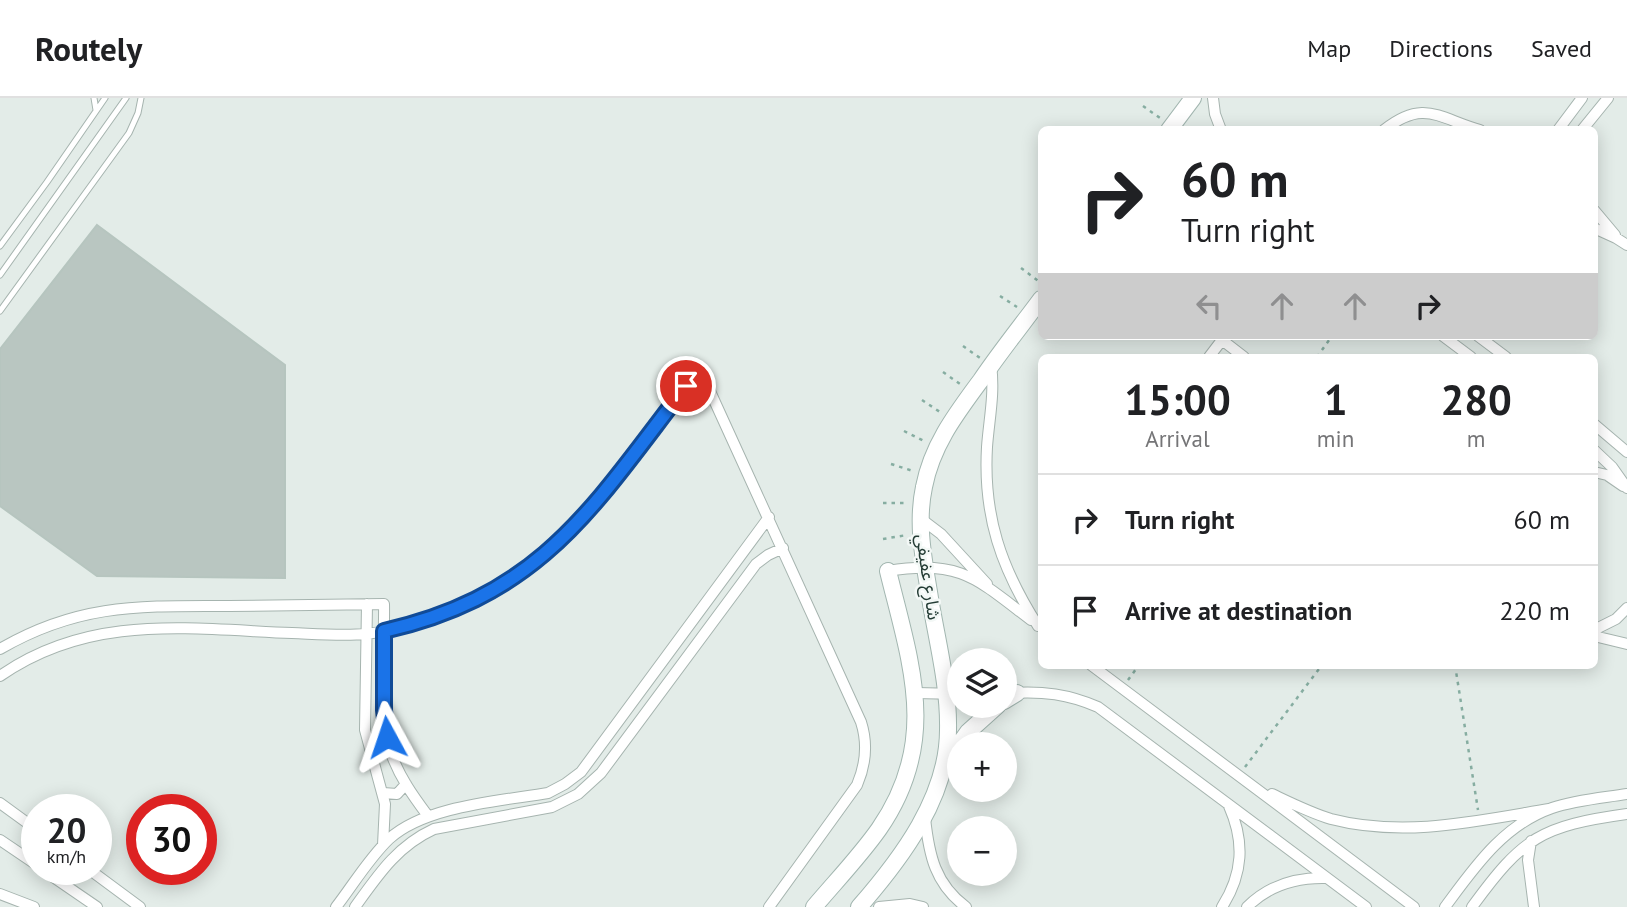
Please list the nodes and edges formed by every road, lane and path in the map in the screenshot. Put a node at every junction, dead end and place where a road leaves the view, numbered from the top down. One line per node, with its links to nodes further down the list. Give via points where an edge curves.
1 (94, 98): 10 (lane)
2 (105, 98): 10 (lane)
3 (126, 98): 24 (lane)
4 (141, 98): 28 (lane, via 129,133)
5 (1193, 98): 12 (street)
6 (1213, 98): 13 (street)
7 (1582, 98): 16 (street)
8 (1608, 98): 17 (street)
9 (1143, 106): 11 (path)
10 (96, 110): 22 (lane)
11 (1168, 126)
12 (1172, 126)
13 (1220, 126)
14 (1389, 126): 15 (street, via 1405,114 1430,110)
15 (1466, 126)
16 (1561, 126)
17 (1585, 126)
18 (1598, 215): 20 (street)
19 (1598, 230): 20 (street)
20 (1616, 238): 21 (street)
21 (1627, 245)
22 (0, 246)
23 (1021, 268): 25 (path)
24 (0, 275)
25 (1038, 281)
26 (1000, 296): 29 (path)
27 (1038, 303): 29 (street, شارع عفيفي)
28 (0, 312)
29 (1029, 315): 39 (street, شارع عفيفي)
30 (1225, 340): 36 (street)
31 (1448, 340): 37 (street)
32 (1483, 340): 35 (street)
33 (1489, 340): 35 (street)
34 (963, 346): 39 (path)
35 (1493, 348): 38 (street)
36 (1241, 354)
37 (1467, 354)
38 (1502, 354)
39 (991, 365): 41 (street, شارع عفيفي); 65 (street, via 986,483 991,521 1017,593)
40 (943, 372): 41 (path)
41 (972, 392): 43 (street, شارع عفيفي)
42 (922, 400): 43 (path)
43 (952, 419): 46 (street, شارع عفيفي)
44 (1598, 427): 47 (street)
45 (904, 431): 46 (path)
46 (936, 447): 51 (street, شارع عفيفي)
47 (1627, 452)
48 (1598, 454): 52 (street)
49 (891, 464): 51 (path)
50 (1598, 473): 52 (street)
51 (926, 475): 55 (street, شارع عفيفي)
52 (1627, 489)
53 (883, 503): 55 (path)
54 (769, 517): 57 (street); 58 (street); 68 (street, via 709,389 694,380 596,503 551,551 477,600)
55 (920, 518): 56 (path); 60 (street, شارع عفيفي); 62 (street)
56 (883, 539)
57 (753, 540): 59 (street); 85 (street)
58 (783, 548): 59 (street); 117 (street, via 861,722 866,754 857,785)
59 (768, 555): 87 (street, via 752,569)
60 (925, 568): 61 (street); 62 (street, via 957,571); 77 (street, شارع عفيفي)
61 (888, 571): 80 (street, شارع عفيفي)
62 (994, 591): 66 (street)
63 (367, 604): 68 (street, via 384,604); 69 (street); 72 (street, via 128,607 76,615 27,633)
64 (1627, 608): 67 (street)
65 (1038, 624)
66 (1038, 625)
67 (1598, 628)
68 (384, 631): 69 (street); 89 (street, via 385,724)
69 (367, 634): 78 (street, via 172,627 121,630 51,647); 92 (street, via 365,730)
70 (1598, 637): 71 (street)
71 (1627, 644)
72 (0, 649)
73 (1096, 669): 79 (street)
74 (1136, 669): 79 (path)
75 (1319, 669): 88 (path)
76 (1456, 669): 103 (path)
77 (947, 671)
78 (0, 676)
79 (1122, 688): 88 (street)
80 (916, 693): 81 (street); 118 (street, شارع عفيفي, via 915,738 896,801 879,830)
81 (947, 694)
82 (1017, 696): 95 (street, via 1058,693 1098,707)
83 (949, 718): 86 (street, شارع عفيفي)
84 (984, 718): 86 (street)
85 (589, 763): 87 (street); 96 (street, via 548,793)
86 (944, 765): 98 (street, شارع عفيفي)
87 (601, 773): 102 (street, via 578,794 552,807)
88 (1239, 775): 90 (street)
89 (406, 784): 92 (street, via 397,794); 99 (street)
90 (1255, 787): 103 (street, via 1330,818 1376,827 1424,828); 126 (street)
91 (1627, 789): 93 (street)
92 (383, 793): 106 (street)
93 (1621, 795): 97 (street)
94 (0, 803): 101 (street)
95 (1228, 803): 108 (street); 123 (street, via 1238,829 1241,856 1232,891)
96 (488, 804): 99 (street); 102 (lane)
97 (1549, 809): 103 (street); 127 (street, via 1498,841)
98 (925, 814): 119 (street, شارع عفيفي); 122 (street, via 928,847 939,879)
99 (428, 816): 106 (street, via 398,831)
100 (1625, 816): 105 (street, via 1564,825)
101 (21, 818)
102 (489, 819): 116 (street, via 434,830 415,839 389,861)
103 (1480, 821)
104 (0, 840): 107 (street)
105 (1531, 841): 128 (street); 129 (street, via 1528,860)
106 (383, 845): 115 (street)
107 (21, 854)
108 (1327, 878): 124 (street, via 1301,878 1277,885); 125 (street)
109 (65, 885): 113 (street)
110 (110, 885): 114 (street)
111 (0, 894): 112 (street)
112 (34, 907)
113 (97, 907)
114 (140, 907)
115 (337, 907)
116 (355, 907)
117 (769, 907)
118 (814, 907)
119 (859, 907)
120 (879, 907): 121 (street)
121 (923, 907)
122 (966, 907)
123 (1222, 907)
124 (1247, 907)
125 (1366, 907)
126 (1414, 907)
127 (1445, 907)
128 (1472, 907)
129 (1534, 907)

